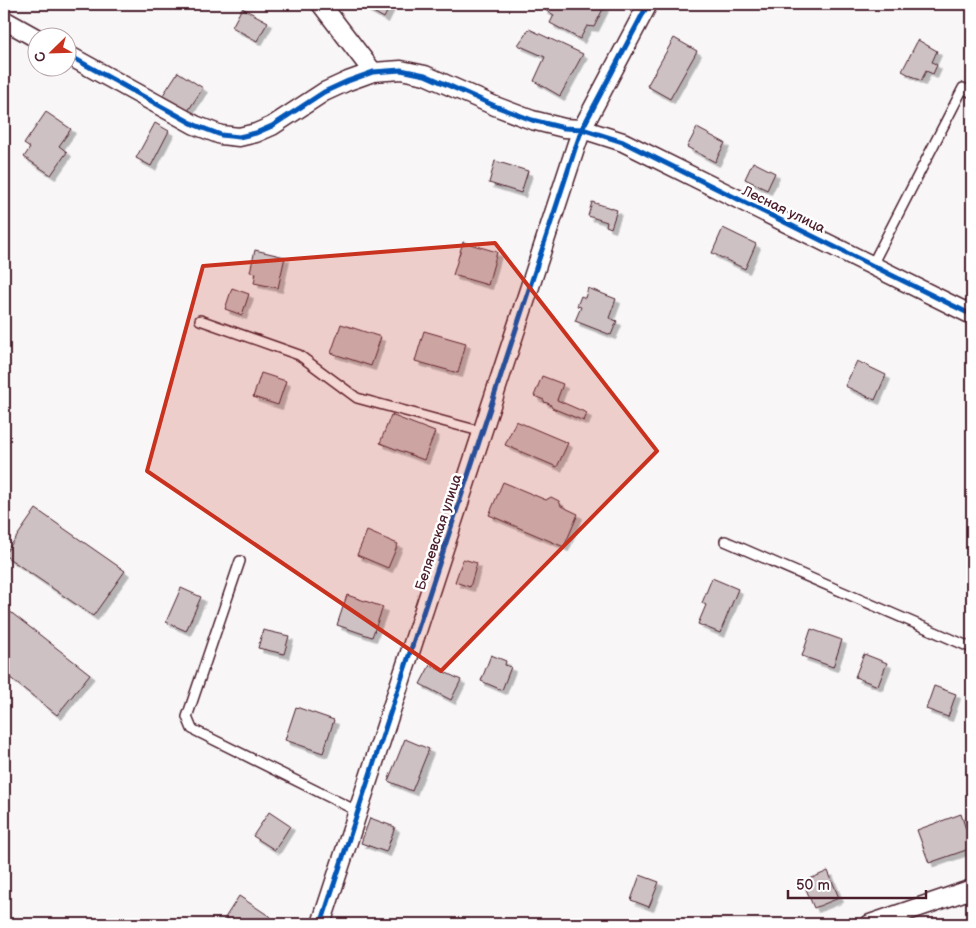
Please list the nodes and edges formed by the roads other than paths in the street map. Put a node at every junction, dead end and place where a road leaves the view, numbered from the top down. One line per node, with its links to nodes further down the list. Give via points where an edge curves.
1 (320, 4): 6 (street)
2 (648, 4): 8 (street)
3 (4, 20): 4 (street)
4 (28, 33)
5 (78, 61): 6 (street, Лесная улица, via 195,126 239,137 272,126 324,92)
6 (373, 72): 8 (street, Лесная улица, via 401,70 425,74 532,120)
7 (972, 93): 9 (lane, via 963,88)
8 (582, 129): 9 (street, Лесная улица, via 623,142); 12 (street, Беляевская улица)
9 (872, 265): 10 (street, Лесная улица)
10 (972, 315)
11 (200, 320): 12 (lane, via 299,354 357,398)
12 (482, 432): 16 (street, Беляевская улица)
13 (725, 541): 15 (lane)
14 (240, 561): 16 (lane, via 187,717 192,729)
15 (972, 648)
16 (359, 812): 18 (street, Беляевская улица)
17 (972, 891): 19 (street)
18 (321, 924)
19 (870, 924)

